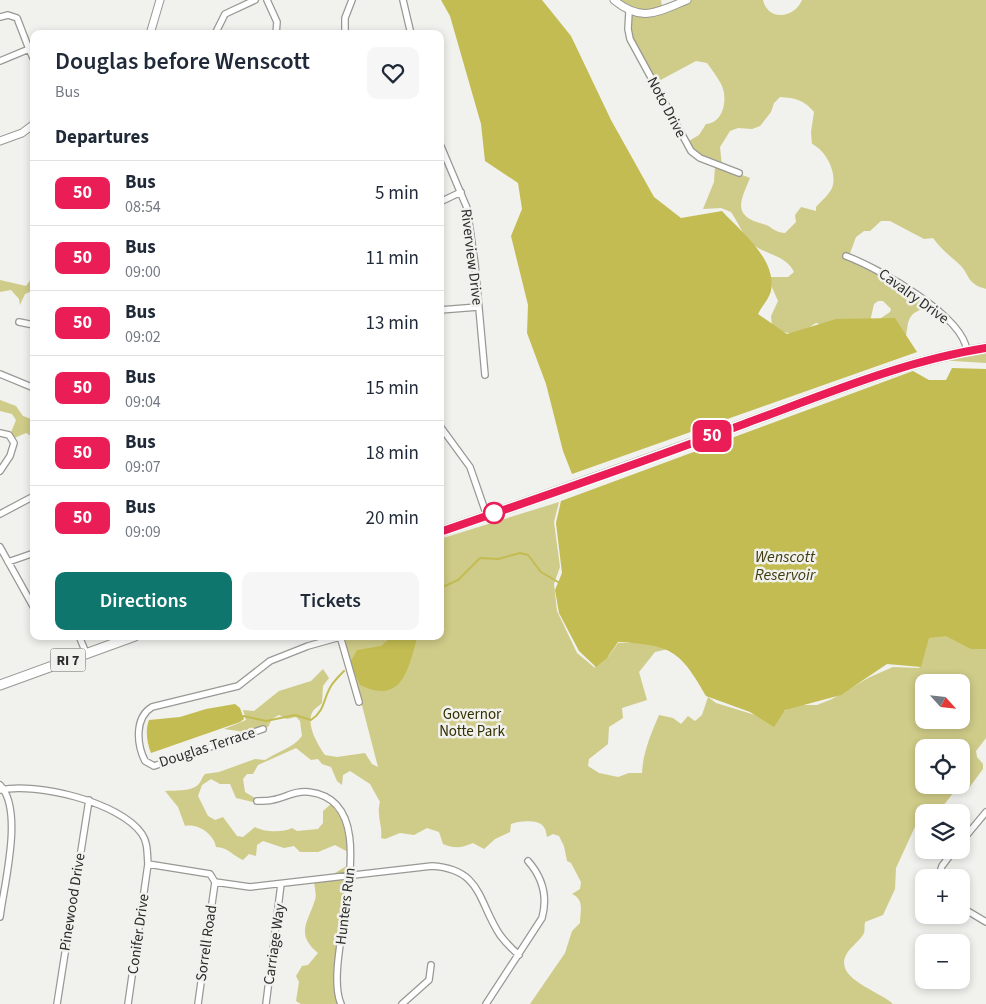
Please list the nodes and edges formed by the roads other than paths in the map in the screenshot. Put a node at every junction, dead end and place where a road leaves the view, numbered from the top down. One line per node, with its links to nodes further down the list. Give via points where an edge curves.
1 (160, 0): 10 (street)
2 (255, 0): 11 (street, via 225,14)
3 (267, 0): 12 (street)
4 (352, 0): 13 (street)
5 (403, 0): 14 (street)
6 (614, 0): 8 (street)
7 (687, 0): 8 (street, via 657,12)
8 (629, 12): 20 (street, Noto Drive, via 630,39 691,151 700,158)
9 (0, 17): 15 (street, via 17,18)
10 (151, 30)
11 (218, 30)
12 (276, 30)
13 (345, 30)
14 (410, 30)
15 (29, 49): 16 (street)
16 (0, 61)
17 (30, 127): 18 (street)
18 (0, 141)
19 (444, 153): 21 (street, Riverview Drive)
20 (739, 173)
21 (461, 192): 22 (street); 24 (street, Riverview Drive, via 470,226)
22 (444, 200)
23 (846, 256): 29 (street, Cavalry Drive, via 881,271 920,298 954,325 963,336)
24 (478, 306): 25 (street); 31 (street, Riverview Drive)
25 (444, 310)
26 (20, 322): 27 (street)
27 (30, 324)
28 (986, 348): 29 (main road)
29 (967, 351): 38 (main road, via 916,364)
30 (0, 374): 32 (street)
31 (485, 376)
32 (30, 386)
33 (444, 431): 38 (street, via 470,467)
34 (0, 433): 35 (street, via 9,435 14,443)
35 (0, 471)
36 (30, 498): 37 (street)
37 (0, 514)
38 (486, 516): 39 (main road)
39 (444, 531)
40 (0, 547): 42 (street)
41 (30, 554): 42 (street)
42 (8, 562): 43 (street)
43 (30, 601)
44 (81, 640): 48 (street)
45 (123, 640): 48 (main road, RI 7)
46 (329, 640): 51 (street, Douglas Terrace, via 270,661 238,686 152,707 140,724 140,748 145,761 154,766)
47 (341, 640): 50 (street)
48 (86, 653): 49 (main road, RI 7)
49 (0, 685)
50 (359, 702)
51 (263, 729)
52 (1, 788): 53 (street, Conifer Drive, via 75,795); 63 (street, via 10,802 13,824)
53 (88, 800): 58 (street, Conifer Drive, via 123,816 141,833 147,848); 67 (street, Pinewood Drive)
54 (257, 801): 59 (street, Hunters Run, via 300,792 328,799 345,820)
55 (986, 812): 56 (street)
56 (970, 831)
57 (528, 861): 65 (street, via 540,879 546,897 539,926)
58 (148, 864): 60 (street, via 210,874); 68 (street, Conifer Drive)
59 (350, 874): 61 (street); 65 (street, via 432,866 454,869 472,881 500,934); 71 (street, Hunters Run, via 337,978)
60 (215, 882): 61 (street, via 250,887); 69 (street, Sorrell Road)
61 (281, 884): 70 (street, Carriage Way)
62 (970, 912): 64 (street)
63 (0, 917)
64 (986, 922)
65 (519, 955): 73 (street)
66 (431, 965): 72 (street, via 429,980)
67 (57, 1004)
68 (128, 1004)
69 (198, 1004)
70 (266, 1004)
71 (341, 1004)
72 (402, 1004)
73 (486, 1004)

